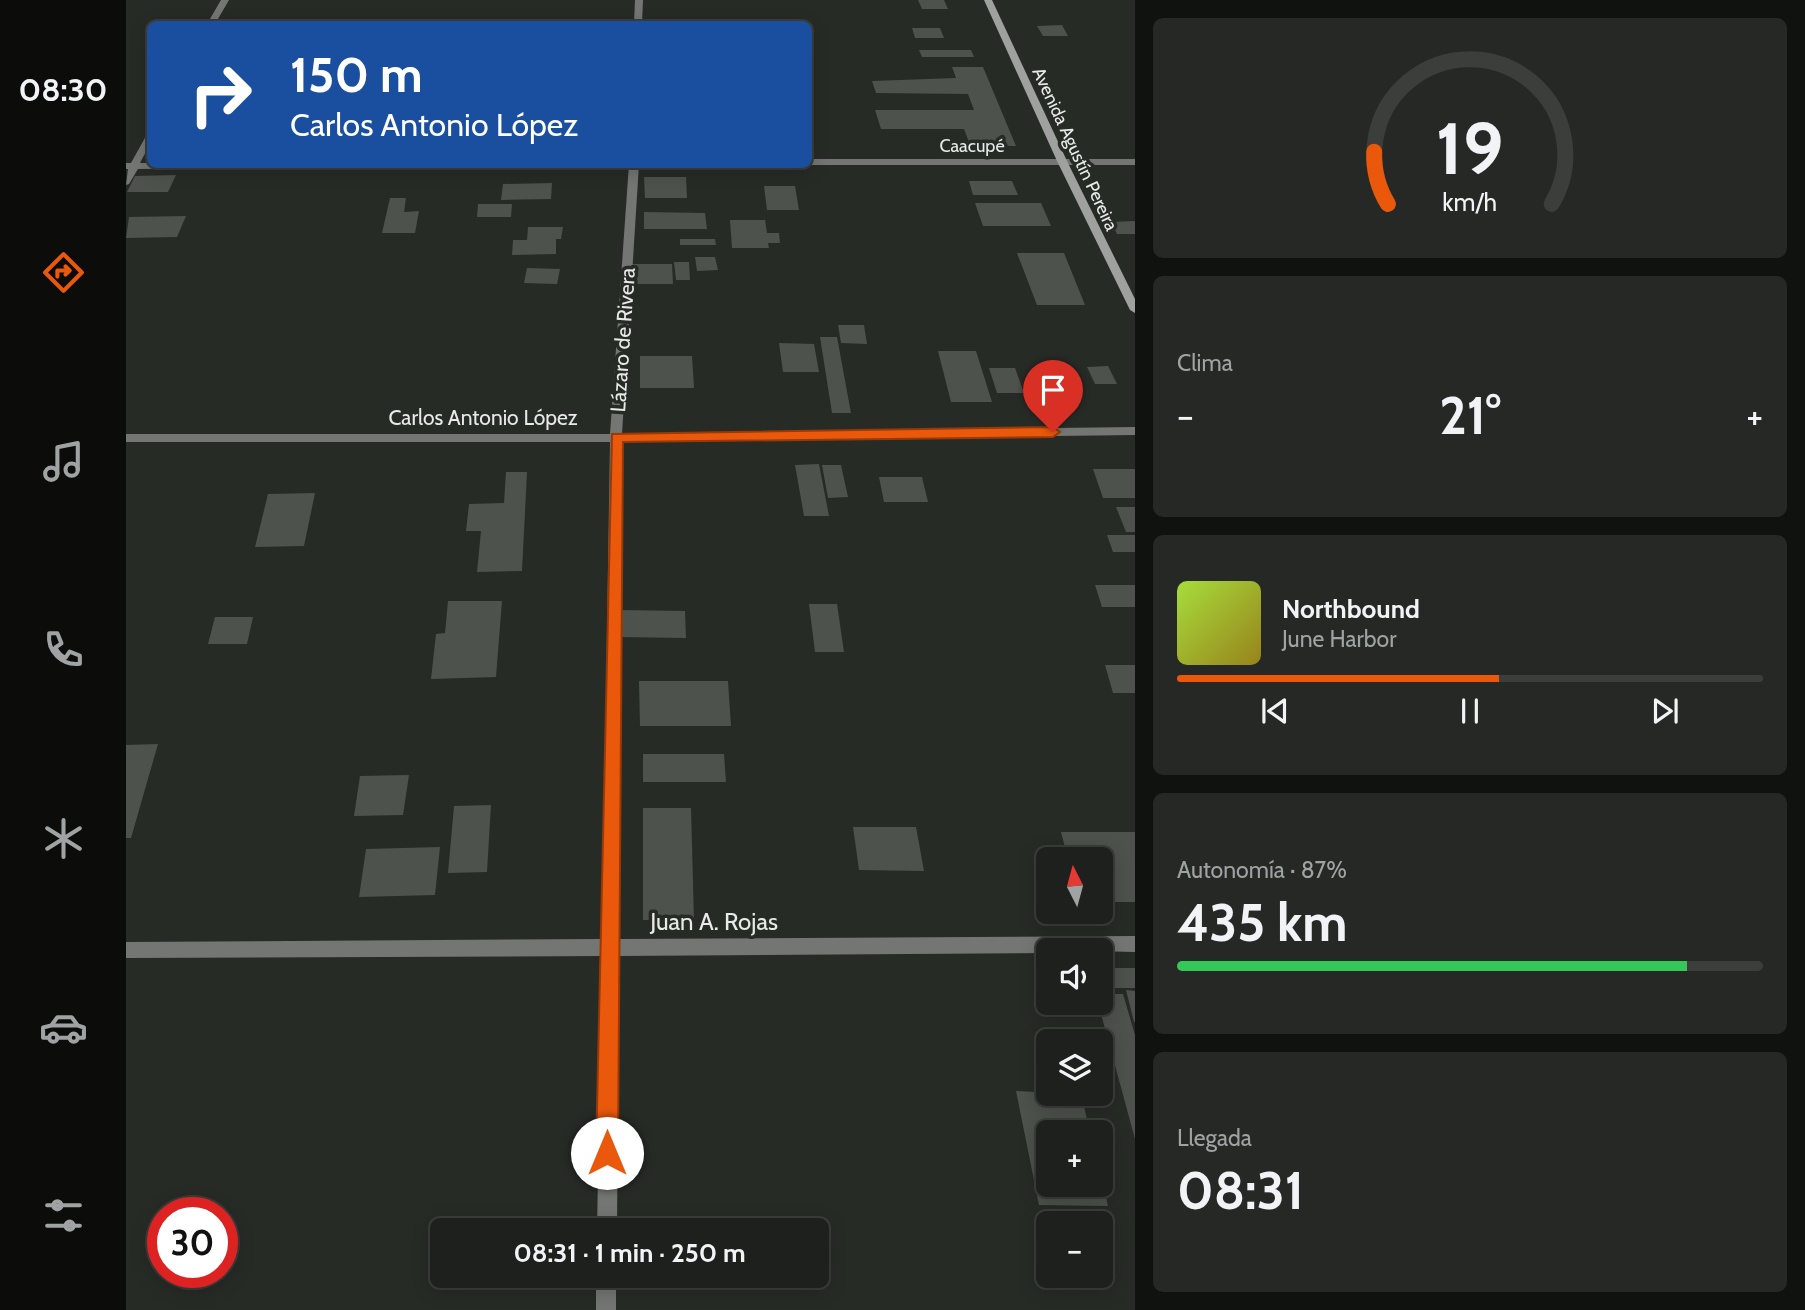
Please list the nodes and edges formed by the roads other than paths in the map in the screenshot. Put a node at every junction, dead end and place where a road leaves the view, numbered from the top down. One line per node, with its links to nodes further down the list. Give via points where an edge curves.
1 (225, 0): 4 (street)
2 (639, 0): 5 (street)
3 (988, 0): 8 (main road, Avenida Agustín Pereira)
4 (213, 21)
5 (638, 21)
6 (147, 140): 10 (street)
7 (812, 162): 8 (street, Caacupé)
8 (1062, 162): 9 (street, Caacupé); 13 (main road, Avenida Agustín Pereira)
9 (1135, 162)
10 (130, 166): 12 (street)
11 (634, 168): 16 (street, Lázaro de Rivera)
12 (126, 182)
13 (1135, 310)
14 (1135, 431): 16 (street, Carlos Antonio López)
15 (126, 438): 16 (street, Carlos Antonio López)
16 (617, 438): 18 (street, Lázaro de Rivera)
17 (1135, 944): 18 (street, Juan A. Rojas)
18 (609, 947): 19 (street, Juan A. Rojas); 20 (street, Lázaro de Rivera)
19 (126, 950)
20 (607, 1218)
21 (606, 1288): 22 (street)
22 (606, 1310)

